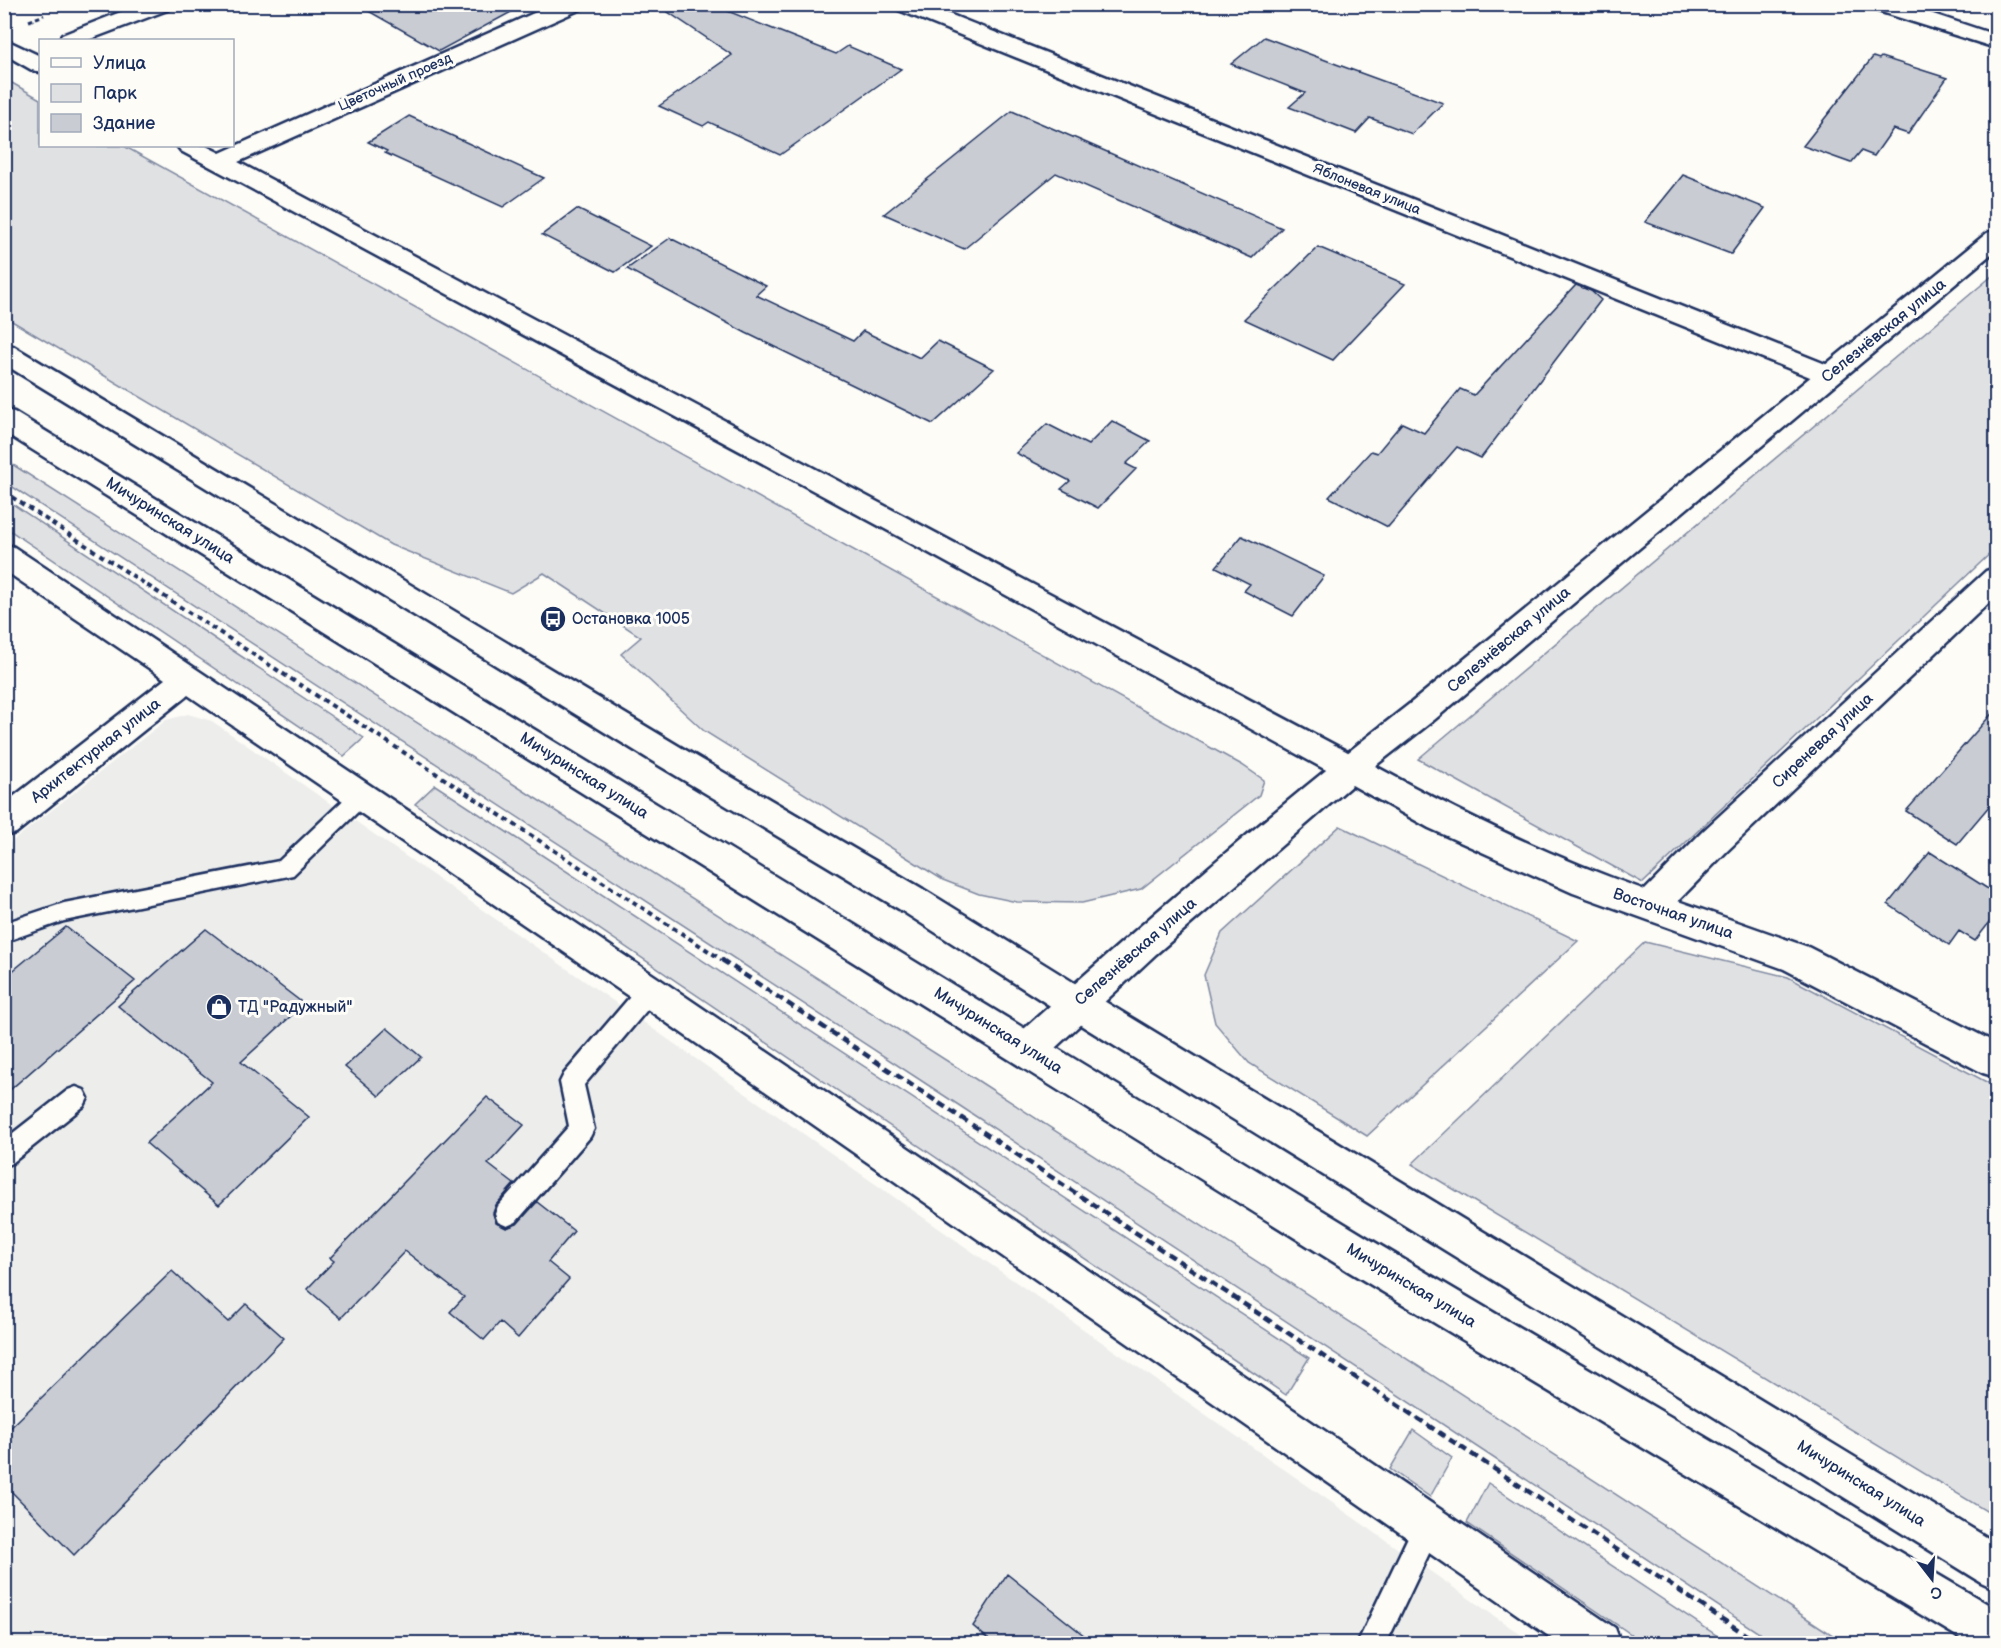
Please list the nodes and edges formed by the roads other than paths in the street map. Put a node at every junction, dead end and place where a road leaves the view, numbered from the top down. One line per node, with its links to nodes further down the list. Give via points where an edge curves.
1 (162, 4): 5 (street)
2 (573, 4): 10 (street, Цветочный проезд)
3 (904, 4): 13 (street, Яблоневая улица)
4 (1880, 4): 6 (street)
5 (73, 39)
6 (1996, 42)
7 (4, 45): 8 (street)
8 (36, 58)
9 (191, 147): 10 (street, Восточная улица)
10 (219, 162): 18 (street, Восточная улица)
11 (1996, 238): 13 (street, Селезнёвская улица)
12 (4, 352): 24 (street, Мичуринская улица, via 911,899)
13 (1829, 375): 18 (street, Селезнёвская улица)
14 (4, 419): 25 (street, Мичуринская улица)
15 (4, 555): 17 (street)
16 (1996, 579): 21 (street, Сиреневая улица, via 1715,841)
17 (187, 679): 19 (street); 20 (street, Архитектурная улица)
18 (1350, 768): 21 (street, Восточная улица, via 1441,818 1585,883); 24 (street, Селезнёвская улица)
19 (360, 797): 22 (lane, via 285,869 64,912); 23 (street)
20 (4, 823)
21 (1651, 906): 26 (street, Восточная улица, via 1796,958)
22 (4, 933)
23 (649, 991): 29 (lane, via 572,1082 582,1129); 30 (street)
24 (1076, 1003): 25 (street, Селезнёвская улица); 31 (street, Мичуринская улица)
25 (1028, 1050): 32 (street, Мичуринская улица, via 1362,1257)
26 (1996, 1061)
27 (76, 1098): 28 (lane)
28 (4, 1155)
29 (507, 1214)
30 (1428, 1526): 33 (lane); 34 (street)
31 (1996, 1567)
32 (1996, 1634)
33 (1371, 1644)
34 (1599, 1644)

